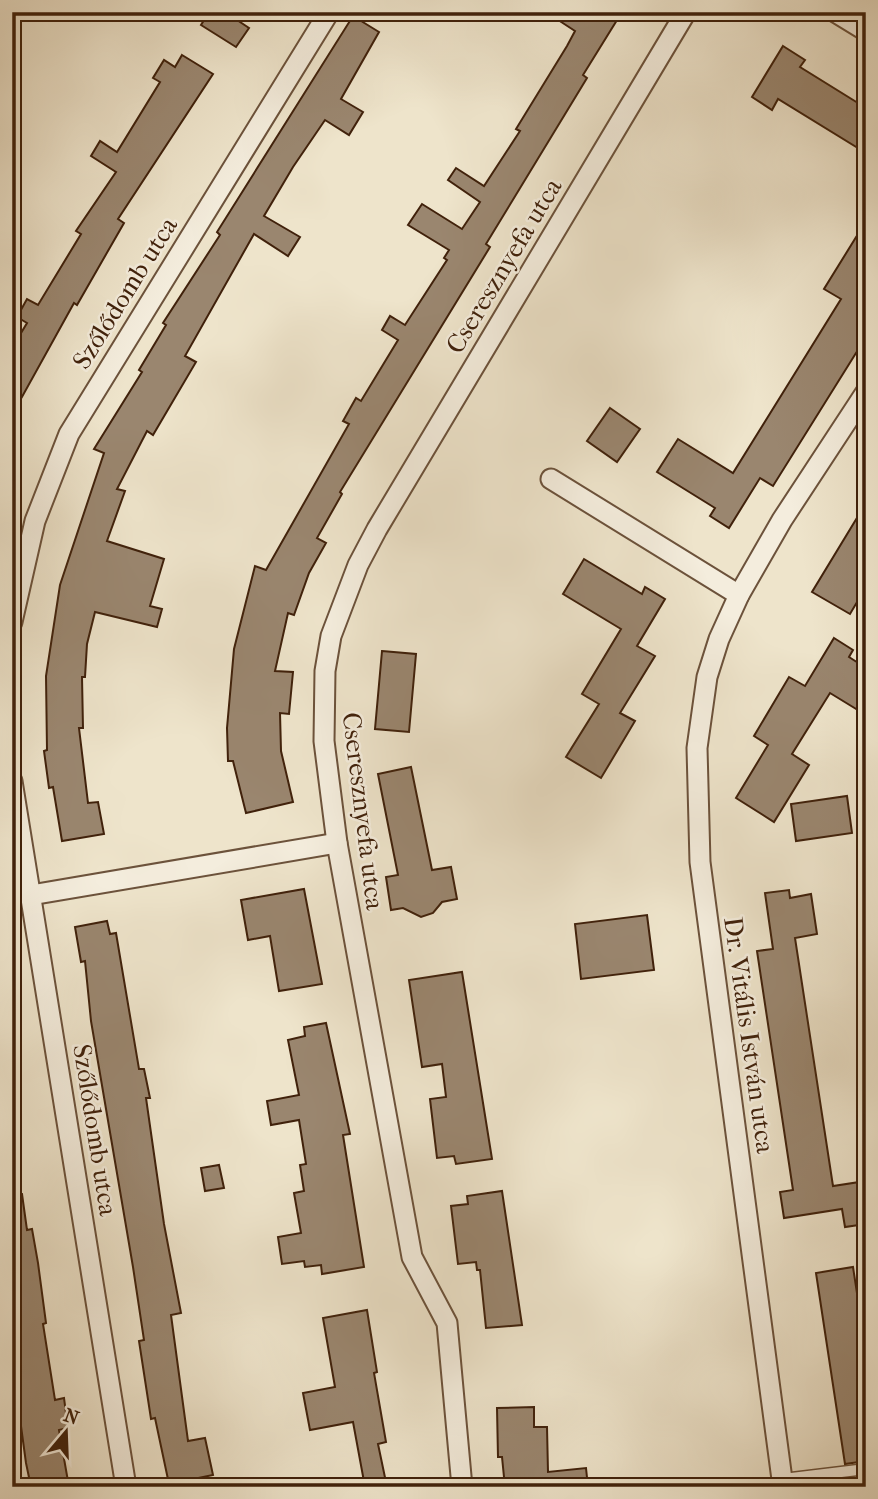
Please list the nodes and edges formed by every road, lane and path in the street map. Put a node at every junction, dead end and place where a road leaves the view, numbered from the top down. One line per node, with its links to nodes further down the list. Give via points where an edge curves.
1 (329, 12): 8 (street, Szőlődomb utca, via 69,434 35,521)
2 (686, 12): 10 (street, Cseresznyefa utca, via 377,529 342,600 331,636 323,711)
3 (835, 12): 4 (street)
4 (866, 31)
5 (866, 392): 7 (street, Dr. Vitális István utca)
6 (551, 479): 7 (street)
7 (739, 595): 13 (street, Dr. Vitális István utca, via 719,639 700,710 699,862)
8 (12, 622)
9 (12, 781): 11 (street, Szőlődomb utca)
10 (337, 843): 11 (street); 15 (street, Cseresznyefa utca, via 412,1257 447,1323)
11 (31, 895): 14 (street, Szőlődomb utca)
12 (866, 1469): 13 (lane)
13 (783, 1483)
14 (126, 1487)
15 (462, 1487)

